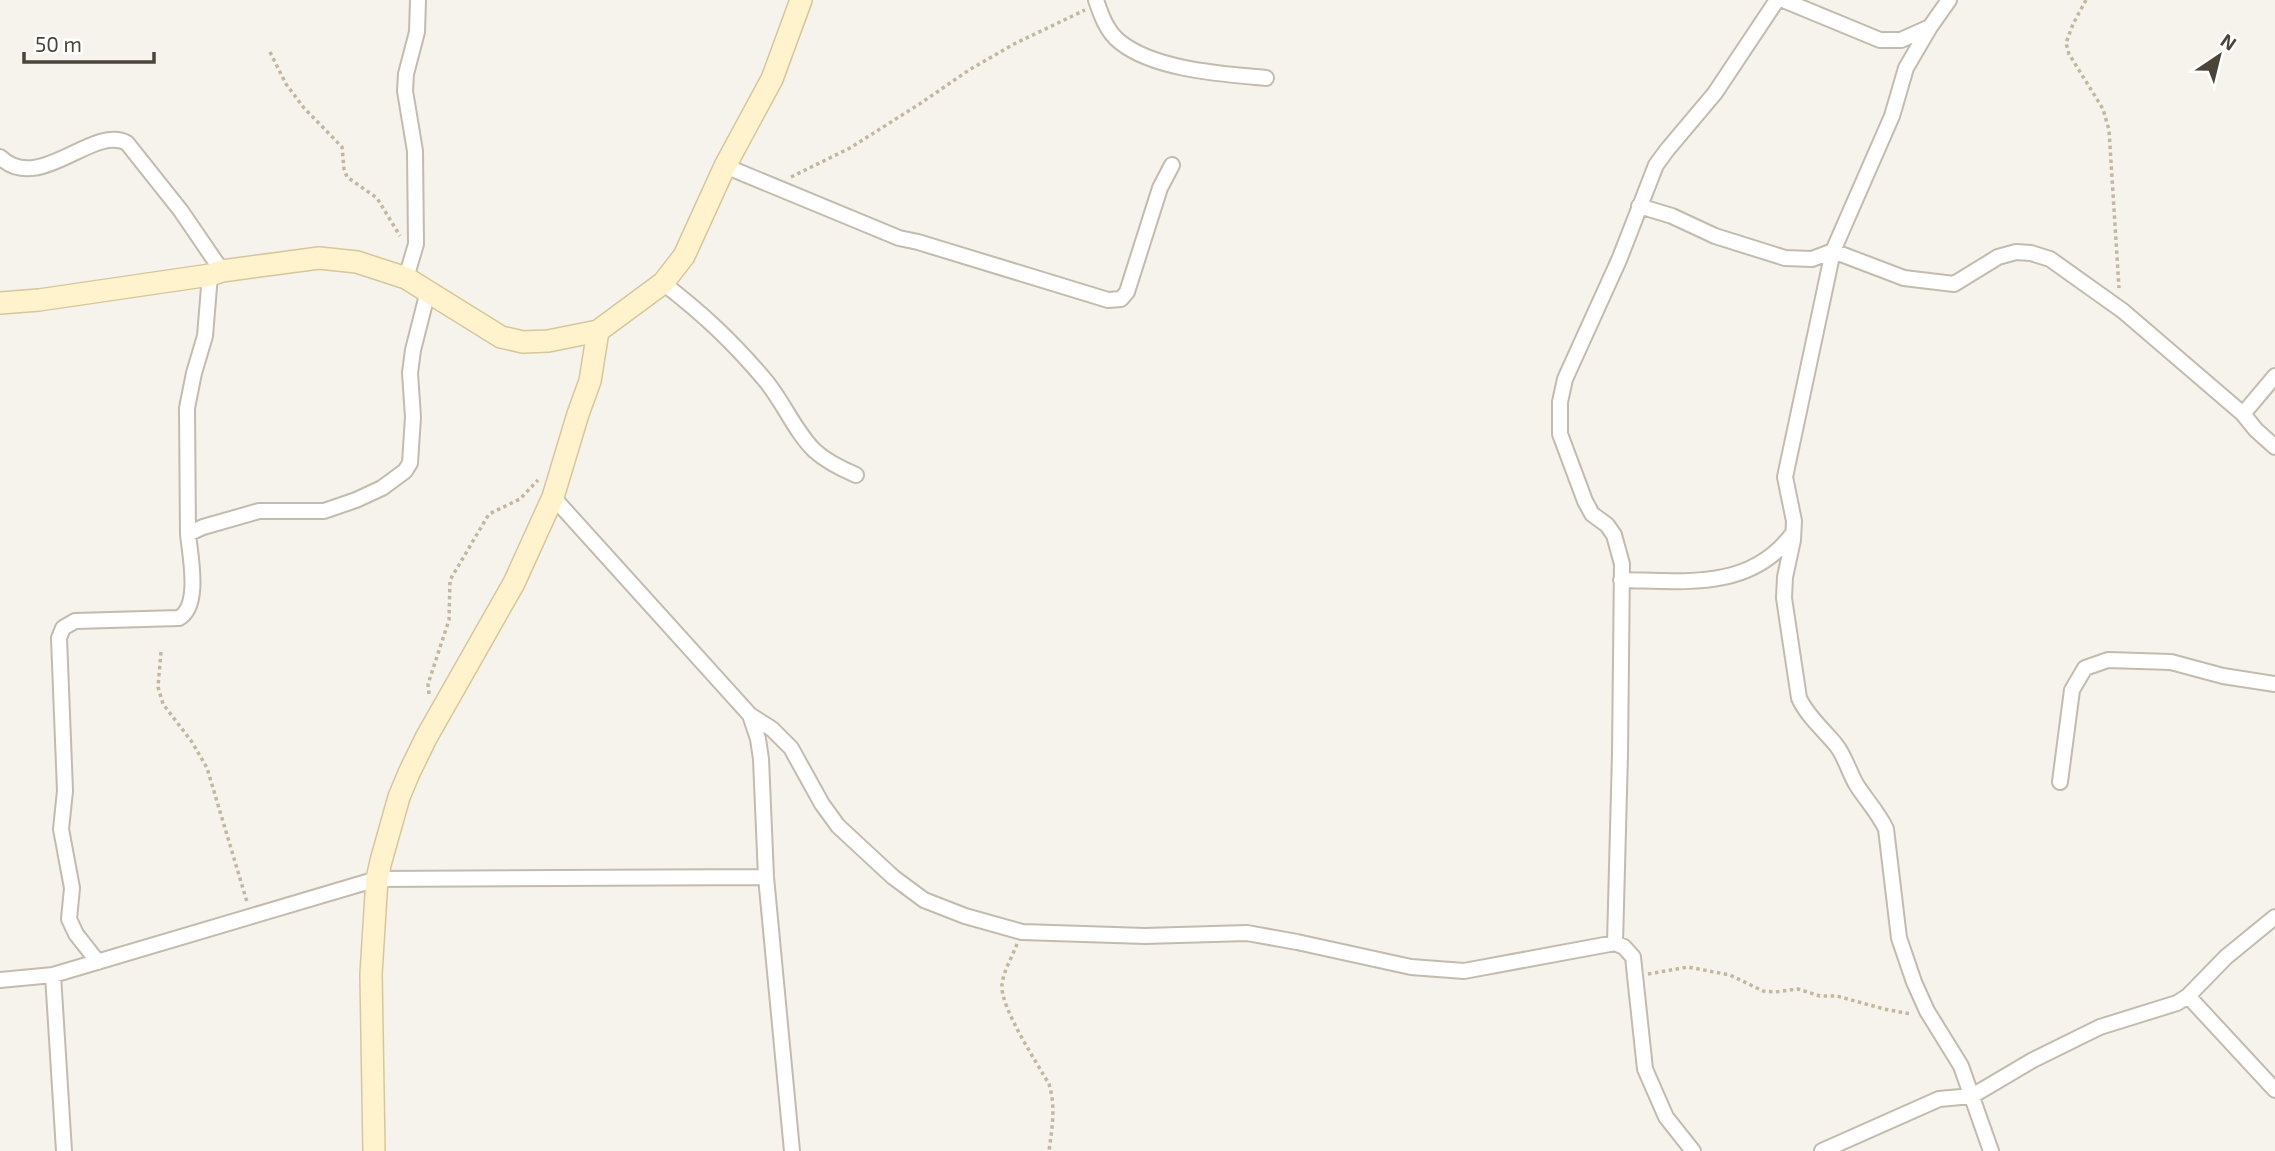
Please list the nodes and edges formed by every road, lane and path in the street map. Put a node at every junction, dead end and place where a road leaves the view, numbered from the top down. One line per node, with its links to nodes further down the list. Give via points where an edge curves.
1 (418, 0): 17 (street, via 417,32 405,91 415,151 416,244)
2 (801, 0): 13 (street, via 772,79)
3 (1777, 0): 15 (street, via 1715,93 1656,165)
4 (1783, 0): 8 (street, via 1880,40 1901,40)
5 (1949, 0): 8 (street)
6 (2086, 0): 22 (path, via 2066,43 2103,109 2109,130)
7 (1096, 2): 10 (street, via 1107,28 1120,42 1153,60); 14 (path, via 970,70 850,148)
8 (1930, 27): 16 (street, via 1906,68 1892,116)
9 (270, 52): 17 (path, via 304,108 342,147 347,177 377,198)
10 (1266, 78)
11 (0, 157): 18 (street, via 30,169 102,141 114,138 127,143 159,183)
12 (1172, 165): 14 (street, via 1160,188 1127,292 1121,299 1108,300 899,238)
13 (724, 166): 14 (street); 19 (street, via 684,256)
14 (773, 186)
15 (1639, 206): 16 (street, via 1785,258 1812,259); 32 (street, via 1565,379 1560,402 1563,445 1588,508 1614,535)
16 (1833, 251): 22 (street, via 1904,278 1954,284 1998,257 2031,253 2050,259); 30 (street, via 1785,477)
17 (410, 269): 18 (street, via 319,258); 20 (street)
18 (216, 273): 21 (street); 31 (street, via 187,408)
19 (663, 283): 23 (street); 27 (street, via 740,352 774,390 814,450)
20 (428, 291): 23 (street, via 512,340 548,341); 31 (street, via 410,373 413,417 410,463 405,471 382,488 324,511 258,511)
21 (0, 303)
22 (2123, 311): 25 (street)
23 (598, 331): 29 (street, via 590,381)
24 (2275, 376): 25 (street)
25 (2243, 414): 26 (street)
26 (2275, 447)
27 (856, 475)
28 (539, 479): 35 (path, via 520,499 489,514 450,580 449,620)
29 (553, 497): 36 (street); 39 (street, via 514,583 426,738 398,797)
30 (1794, 533): 32 (street, via 1766,561 1741,574 1710,581); 49 (street, via 1784,598 1799,698 1838,747 1886,829 1899,938)
31 (188, 534): 44 (street, via 192,588 184,616 75,621 63,628 59,638 65,791 61,829 72,888 69,919)
32 (1621, 580): 43 (street)
33 (161, 652): 40 (path, via 158,687 163,704 207,768)
34 (2275, 684): 37 (street, via 2171,662 2108,660 2085,668 2072,690)
35 (429, 697)
36 (750, 715): 38 (street, via 761,759); 42 (street, via 791,748 838,826 893,877 924,900)
37 (2060, 782)
38 (766, 877): 39 (street); 54 (street)
39 (377, 879): 40 (street); 53 (street, via 371,974)
40 (251, 917): 44 (street)
41 (2275, 917): 48 (street)
42 (1022, 932): 43 (street, via 1247,933 1411,967 1464,971); 55 (path, via 1002,982 1002,995 1053,1097)
43 (1615, 943): 46 (street, via 1630,952)
44 (98, 962): 45 (street)
45 (53, 975): 47 (street); 52 (street)
46 (1635, 976): 49 (path, via 1688,967 1730,975 1763,991 1798,989 1908,1015); 56 (street, via 1645,1069 1667,1117)
47 (0, 980)
48 (2188, 996): 50 (street); 51 (street, via 2166,1008 2100,1027)
49 (1927, 1012): 51 (street, via 1961,1066)
50 (2275, 1090)
51 (1972, 1096): 57 (street, via 1939,1099); 58 (street)
52 (64, 1151)
53 (374, 1151)
54 (792, 1151)
55 (1049, 1151)
56 (1693, 1151)
57 (1822, 1151)
58 (1991, 1151)

